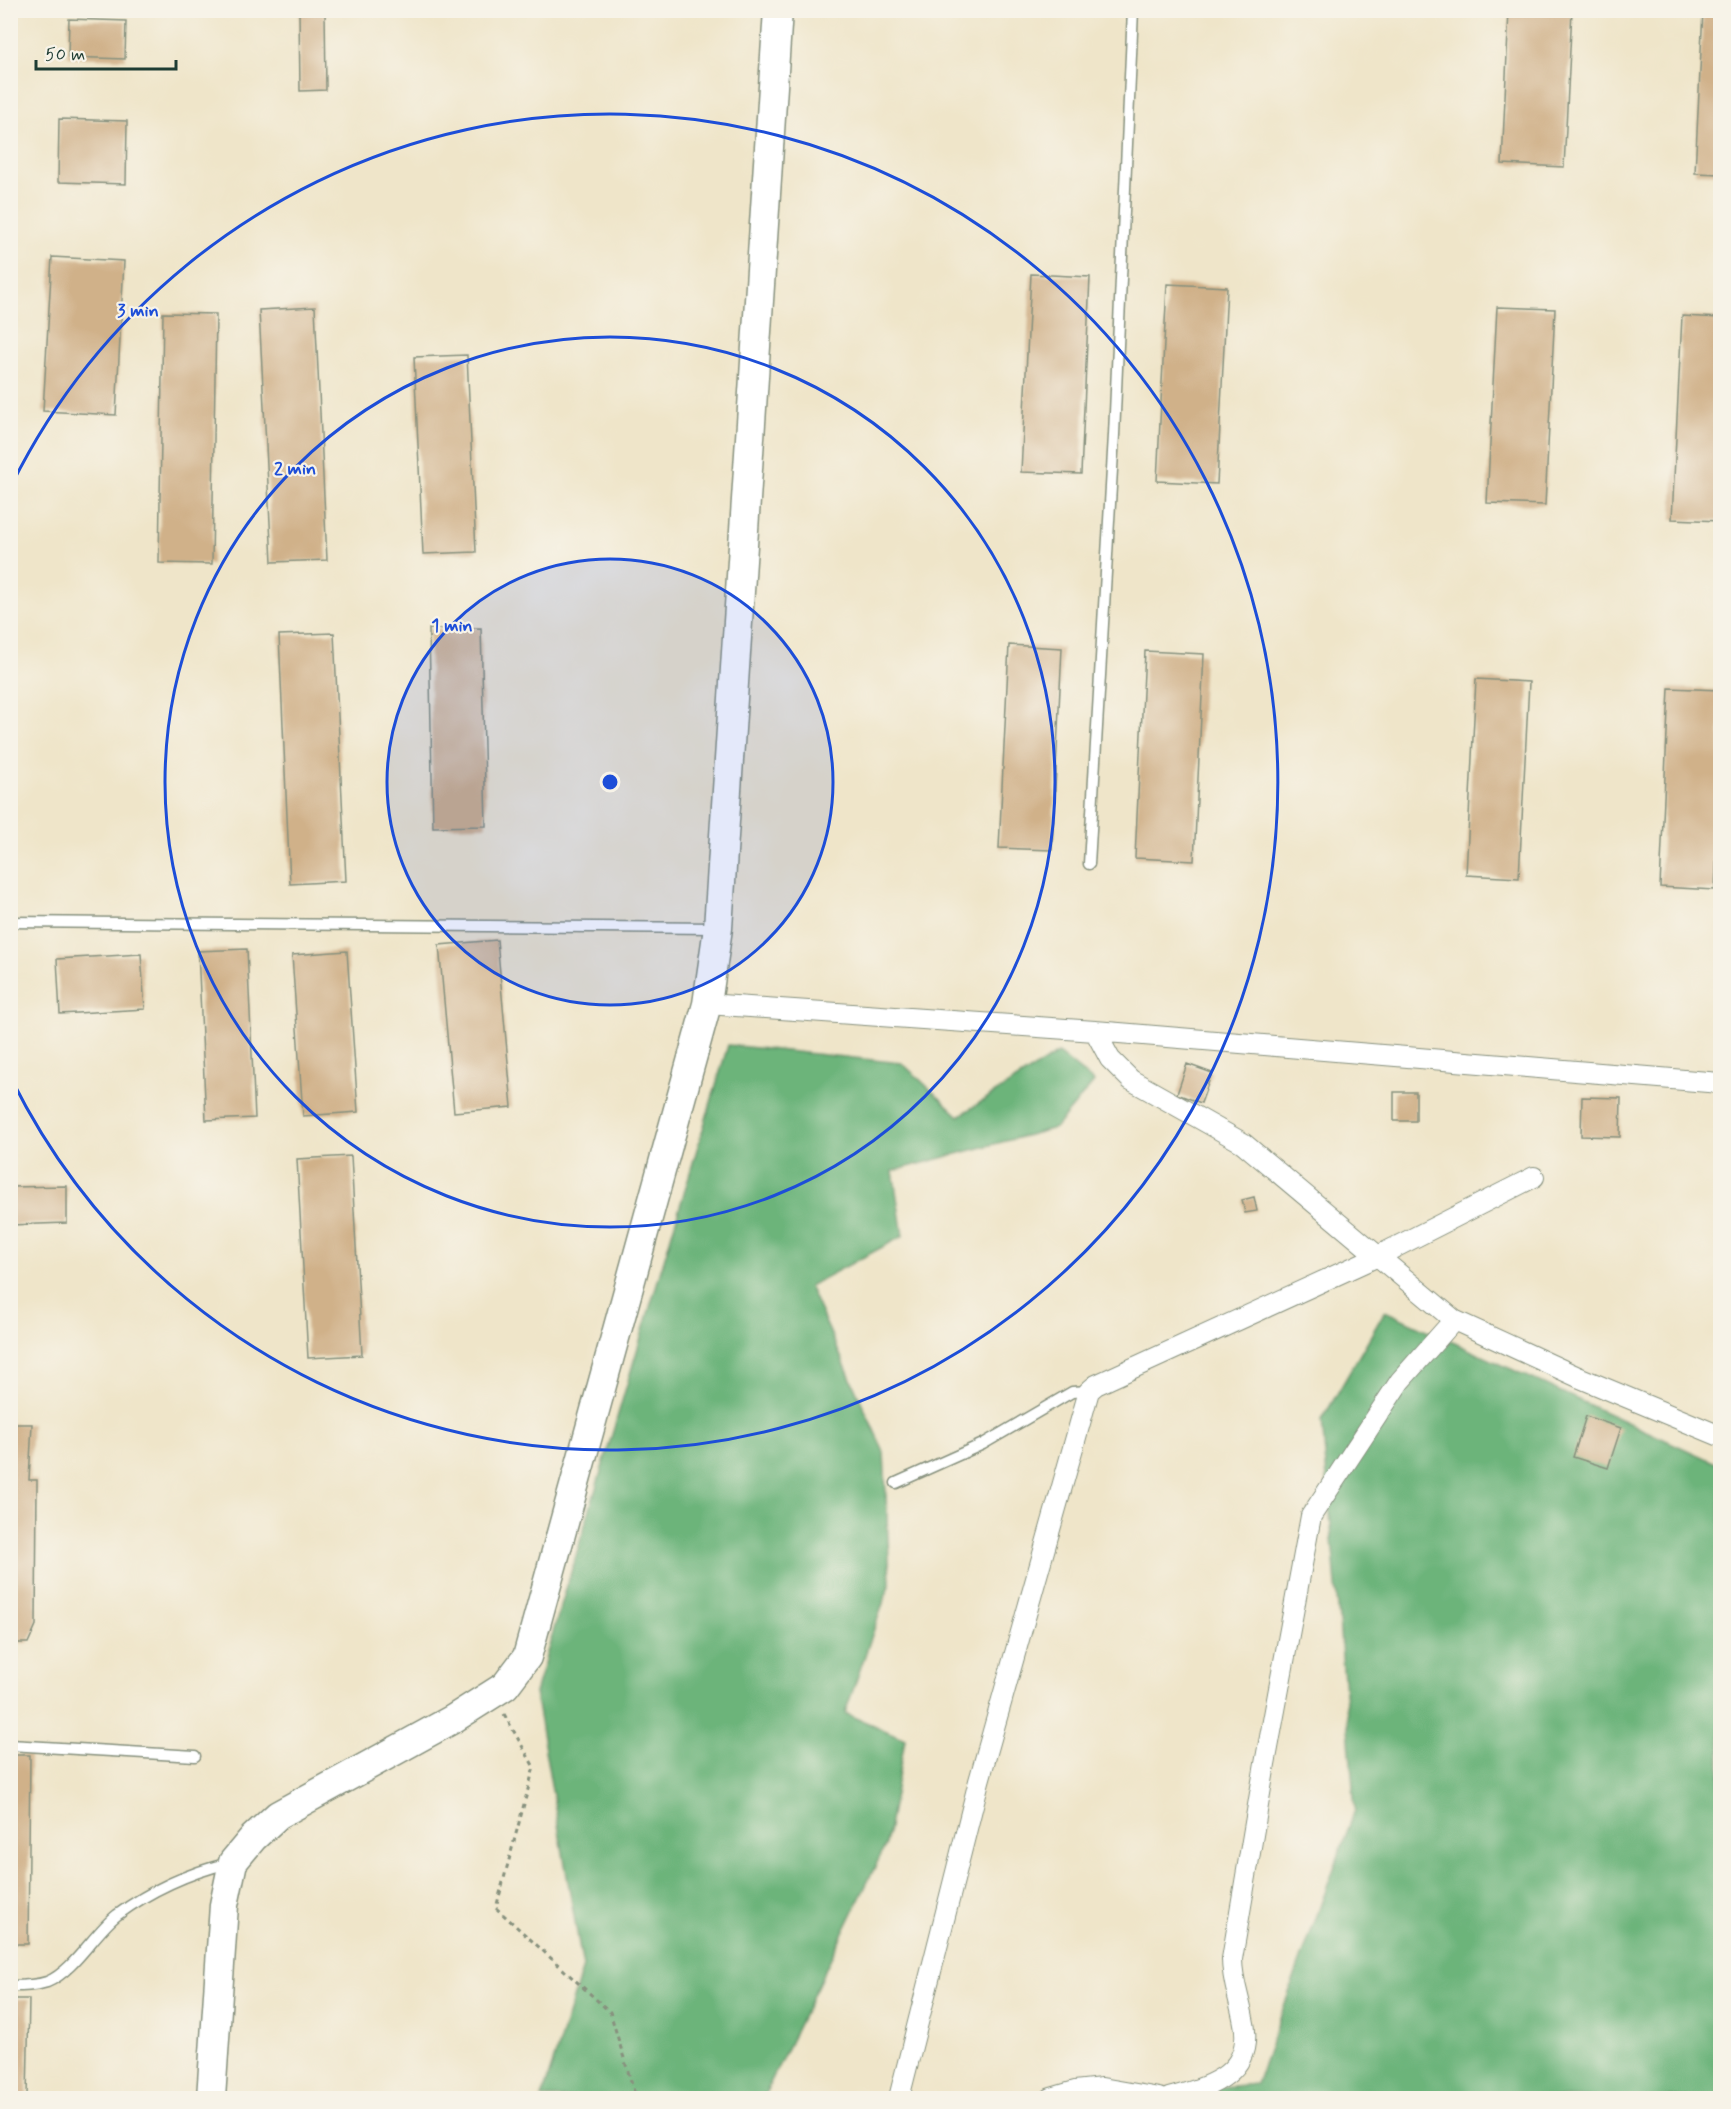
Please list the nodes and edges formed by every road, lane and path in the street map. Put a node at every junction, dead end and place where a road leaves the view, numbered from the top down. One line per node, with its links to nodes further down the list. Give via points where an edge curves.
1 (778, 10): 5 (street)
2 (1133, 10): 3 (lane)
3 (1089, 864)
4 (10, 922): 5 (lane)
5 (718, 928): 6 (street)
6 (707, 1004): 7 (street); 15 (street, via 527,1657 505,1686)
7 (1095, 1031): 8 (street); 10 (street, via 1110,1059 1131,1080 1243,1143)
8 (1720, 1083)
9 (1534, 1177): 10 (street)
10 (1378, 1256): 11 (street); 12 (street)
11 (1454, 1320): 13 (street); 25 (street, via 1400,1381 1311,1516 1232,1959 1244,2019 1243,2051 1225,2077 1196,2092)
12 (1089, 1391): 14 (lane, via 1072,1392 983,1444); 22 (street, via 979,1781)
13 (1720, 1436)
14 (896, 1483)
15 (492, 1694): 18 (street, via 278,1815); 21 (path, via 534,1767 496,1908 610,2012)
16 (10, 1745): 17 (lane)
17 (195, 1756)
18 (232, 1862): 19 (lane, via 157,1889 115,1917 64,1970 48,1981); 20 (street, via 224,1905)
19 (10, 1986)
20 (211, 2098)
21 (636, 2098)
22 (899, 2098)
23 (1051, 2098): 24 (street, via 1102,2088)
24 (1159, 2098)
25 (1170, 2098)

